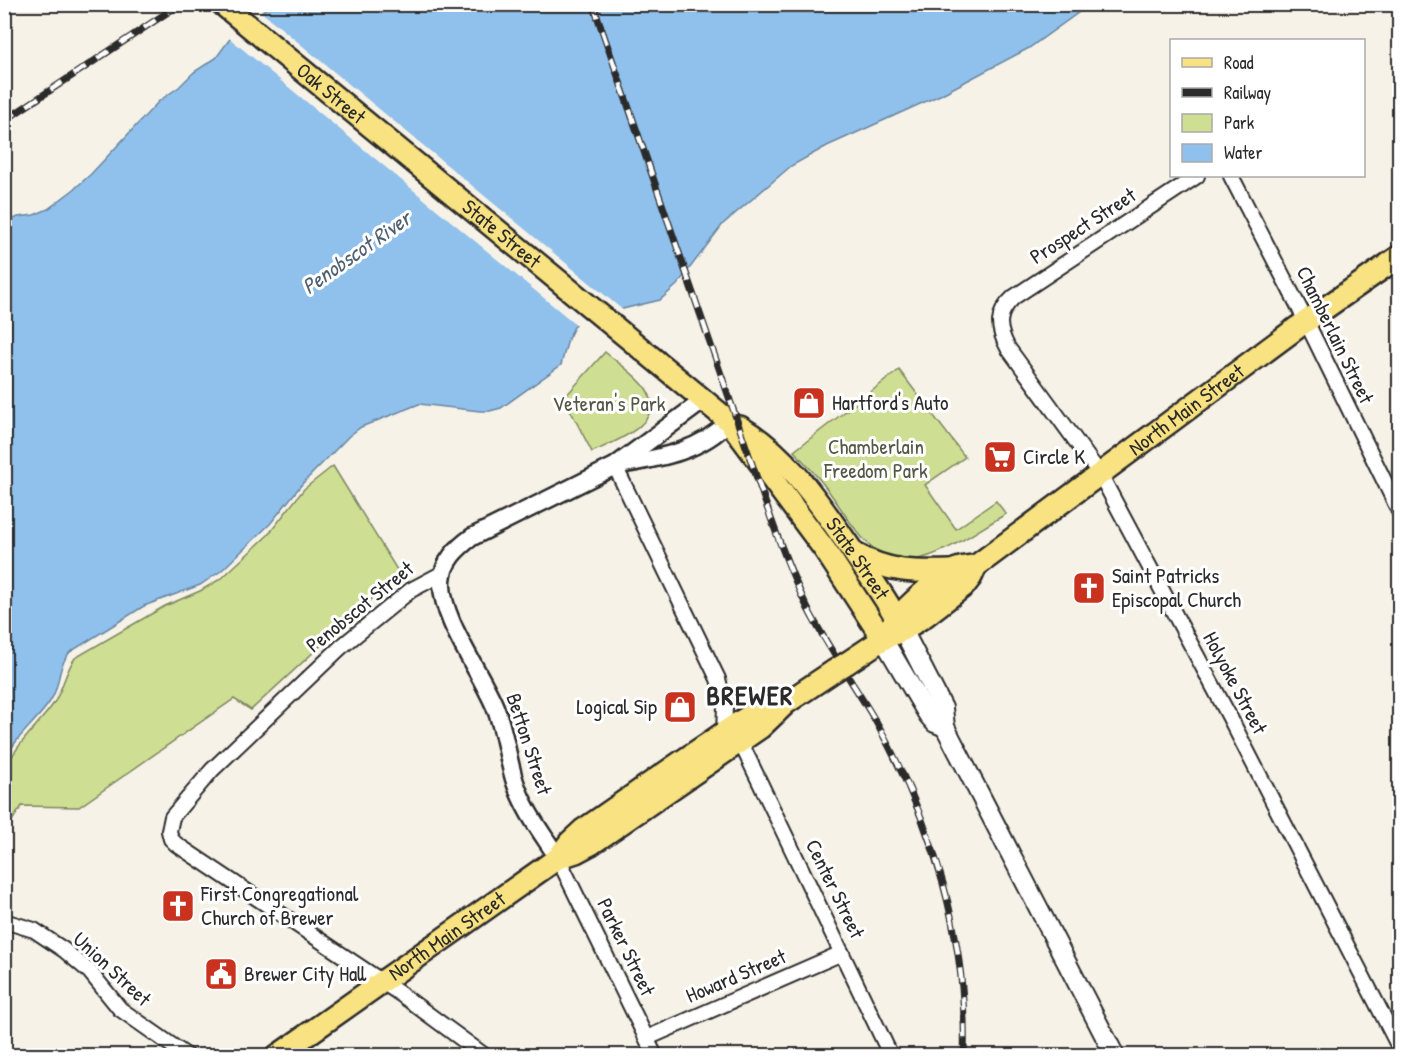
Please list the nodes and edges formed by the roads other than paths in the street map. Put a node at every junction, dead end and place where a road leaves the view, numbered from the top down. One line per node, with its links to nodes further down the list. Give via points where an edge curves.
1 (222, 4): 4 (main road, Oak Street)
2 (1195, 177): 6 (street, Prospect Street, via 1014,297 1006,303)
3 (1232, 177): 7 (street, Chamberlain Street)
4 (440, 183): 8 (main road, State Street)
5 (1400, 256): 7 (main road, North Main Street)
6 (1000, 318): 11 (street, Holyoke Street, via 999,330 1008,348)
7 (1306, 321): 11 (main road, North Main Street); 12 (street, Chamberlain Street)
8 (704, 400): 9 (main road, State Street); 10 (street)
9 (729, 421): 10 (street, via 713,436 691,447 668,456); 13 (main road, State Street, via 759,438 780,457 806,486); 17 (main road, State Street, via 825,550)
10 (615, 466): 16 (street, Penobscot Street, via 472,537 456,550); 18 (street, Center Street, via 717,679)
11 (1100, 474): 14 (main road, North Main Street); 24 (street, Holyoke Street)
12 (1400, 513)
13 (854, 554): 15 (main road, via 897,571); 17 (main road, State Street)
14 (976, 566): 15 (main road, North Main Street); 17 (main road, North Main Street, via 964,586)
15 (953, 571): 17 (main road, North Main Street, via 912,602)
16 (443, 573): 19 (street, Betton Street, via 447,608 495,705 516,785); 22 (street, Penobscot Street, via 411,590 314,672 212,770 172,817 169,831 176,843)
17 (894, 629): 18 (main road, North Main Street, via 786,703 767,722); 30 (main road, State Street, via 928,715 945,727)
18 (732, 737): 19 (main road, North Main Street, via 591,844); 21 (street, Center Street)
19 (558, 858): 22 (main road, North Main Street); 23 (street, Parker Street)
20 (4, 921): 25 (street, Union Street, via 34,930 64,950 90,972 120,1010)
21 (842, 953): 23 (street, Howard Street); 29 (street, Center Street)
22 (381, 982): 26 (main road, North Main Street); 27 (street)
23 (647, 1038): 28 (street, Parker Street)
24 (1400, 1049)
25 (187, 1056)
26 (277, 1056)
27 (485, 1056)
28 (655, 1056)
29 (891, 1056)
30 (1115, 1056)

